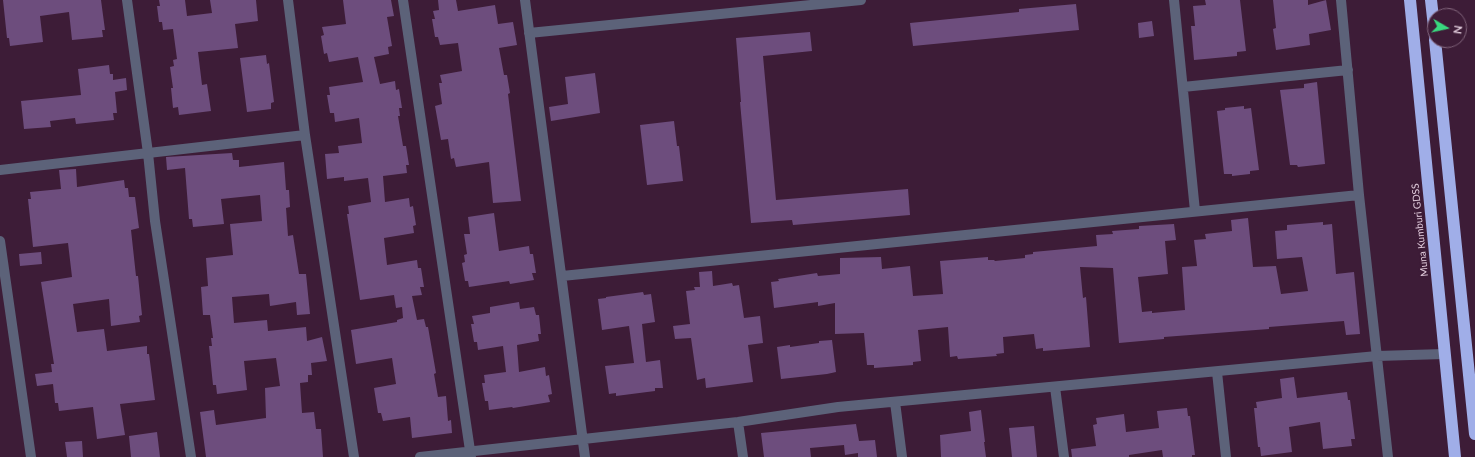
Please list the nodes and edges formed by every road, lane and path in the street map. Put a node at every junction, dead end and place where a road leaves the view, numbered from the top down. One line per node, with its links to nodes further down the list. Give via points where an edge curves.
1 (127, 0): 14 (street)
2 (288, 0): 13 (street)
3 (403, 0): 28 (street)
4 (525, 0): 9 (street)
5 (861, 0): 9 (street)
6 (1174, 0): 12 (street)
7 (1341, 0): 11 (street)
8 (1410, 0): 20 (highway, Muna Kumburi GDSS)
9 (528, 33): 19 (street)
10 (1436, 48): 26 (highway)
11 (1348, 70): 12 (street); 16 (street)
12 (1183, 87): 17 (street)
13 (305, 135): 14 (street); 31 (street)
14 (148, 153): 15 (street); 30 (street, via 155,221)
15 (0, 170)
16 (1359, 195): 17 (street); 21 (street)
17 (1195, 212): 19 (street)
18 (0, 241): 29 (street)
19 (562, 276): 27 (street)
20 (1444, 354): 21 (street); 39 (highway, Muna Kumburi GDSS)
21 (1377, 356): 22 (street); 38 (street)
22 (1217, 372): 23 (street); 37 (street)
23 (1055, 387): 24 (street); 36 (street)
24 (895, 402): 25 (street, via 838,407); 35 (street)
25 (738, 422): 27 (street); 34 (street)
26 (1475, 434)
27 (583, 439): 28 (street); 33 (street)
28 (471, 454): 32 (street)
29 (31, 457)
30 (191, 457)
31 (354, 457)
32 (420, 457)
33 (585, 457)
34 (744, 457)
35 (902, 457)
36 (1064, 457)
37 (1226, 457)
38 (1388, 457)
39 (1455, 457)

